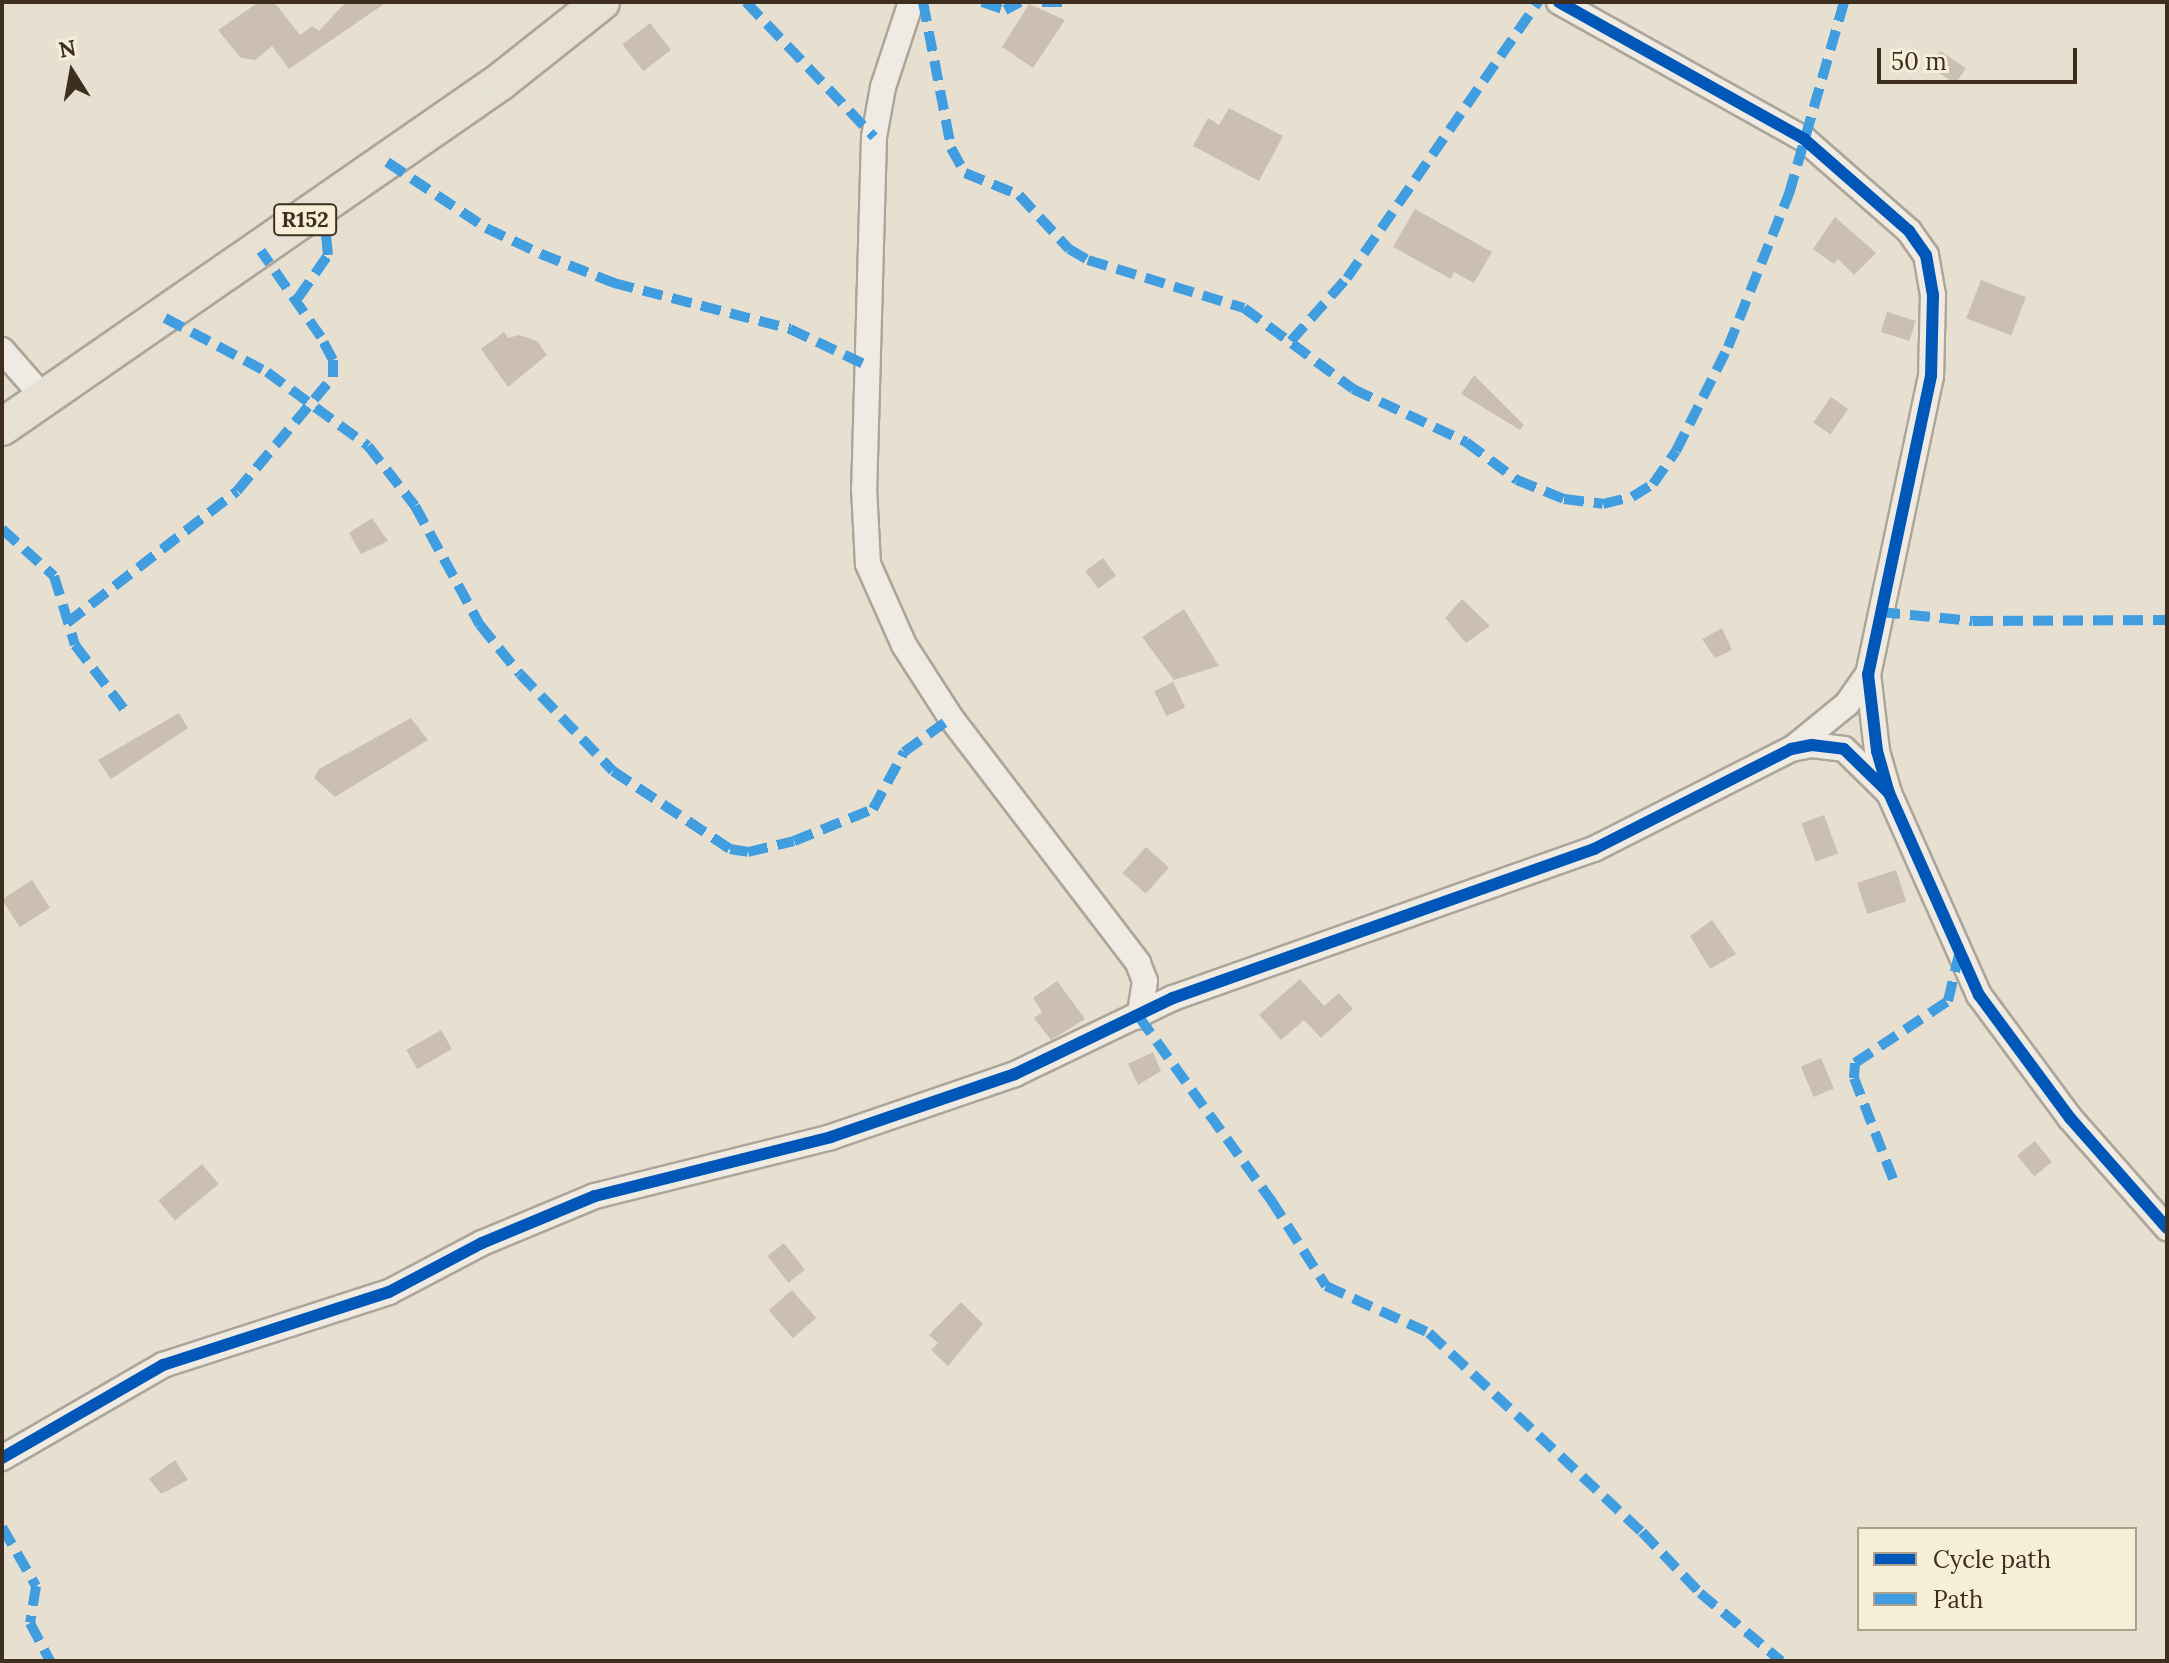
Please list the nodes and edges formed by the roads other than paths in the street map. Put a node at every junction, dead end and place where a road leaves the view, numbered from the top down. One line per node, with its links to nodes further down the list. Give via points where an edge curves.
1 (601, 2): 5 (main road, R152, via 500,82)
2 (911, 2): 10 (street, via 883,87 874,137 864,488 868,564 904,645 951,718 1138,963 1145,981)
3 (1559, 2): 7 (street, via 1804,139 1909,231 1926,255 1933,295 1931,376)
4 (2, 350): 5 (street)
5 (46, 400): 6 (main road, R152)
6 (2, 427)
7 (1868, 674): 8 (street, via 1847,704); 9 (street, via 1871,719)
8 (1791, 749): 9 (street, via 1844,749); 10 (street, via 1594,849 1200,988)
9 (1889, 793): 11 (street, via 1979,995 2070,1118)
10 (1139, 1017): 12 (street, via 1015,1074 831,1137 646,1179 557,1210 389,1292 163,1365)
11 (2167, 1228)
12 (2, 1458)

